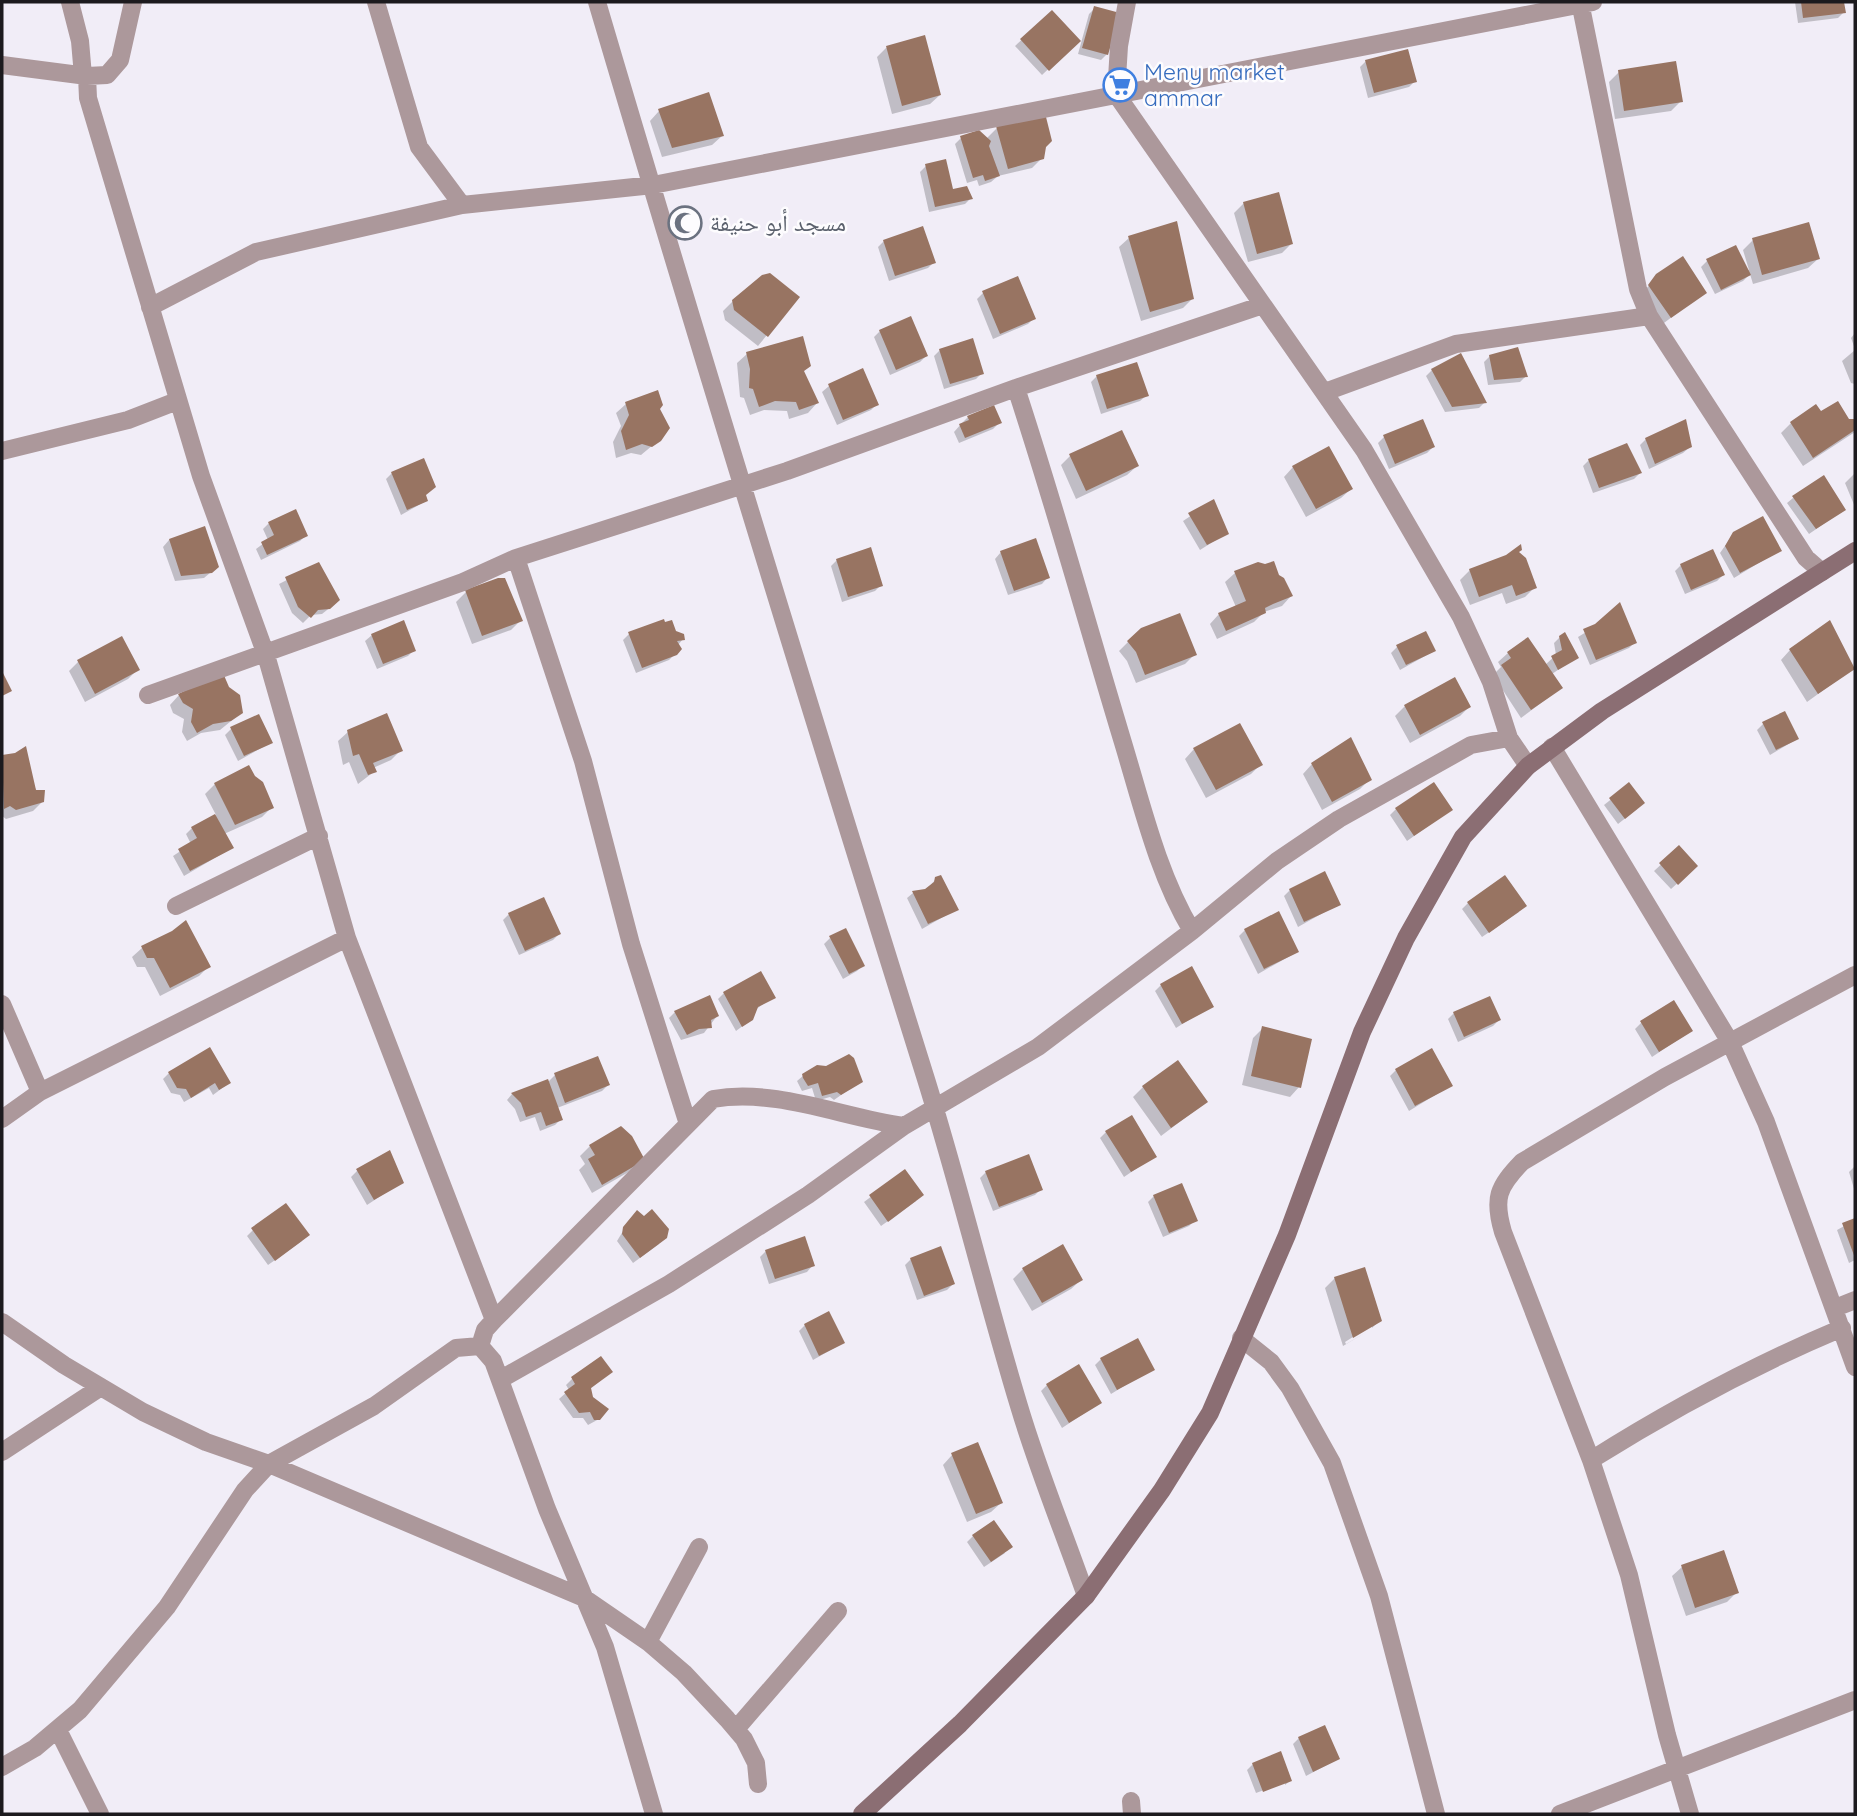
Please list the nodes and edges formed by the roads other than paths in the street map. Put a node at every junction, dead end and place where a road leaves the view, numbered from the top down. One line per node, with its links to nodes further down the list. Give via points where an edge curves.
1 (69, 2): 8 (street)
2 (133, 2): 8 (street, via 120,60 107,75)
3 (376, 2): 11 (street, via 419,147)
4 (597, 2): 10 (street)
5 (1127, 2): 9 (street)
6 (1585, 3): 9 (street); 14 (street, via 1636,280)
7 (2, 65): 8 (street)
8 (85, 76): 13 (street)
9 (1116, 94): 10 (street); 12 (street)
10 (653, 185): 11 (street); 19 (street)
11 (462, 205): 13 (street, via 256,252)
12 (1263, 305): 15 (street); 16 (street)
13 (150, 307): 17 (street)
14 (1649, 316): 16 (street, via 1466,342); 22 (street, via 1806,558)
15 (1016, 388): 19 (street); 30 (street, via 1142,805 1170,889)
16 (1325, 392): 25 (street, via 1461,617 1495,691)
17 (177, 401): 18 (street, via 128,420); 23 (street)
18 (2, 451)
19 (741, 485): 21 (street); 36 (street)
20 (1855, 551): 22 (main road)
21 (516, 558): 23 (street); 38 (street, via 583,761 631,944)
22 (1822, 572): 26 (main road)
23 (266, 654): 24 (street); 28 (street)
24 (148, 695)
25 (1509, 738): 27 (street); 30 (street, via 1471,745 1339,819 1277,861)
26 (1552, 747): 27 (main road); 34 (street)
27 (1528, 766): 45 (main road, via 1463,837 1406,938 1363,1032 1287,1235)
28 (319, 836): 29 (street); 31 (street)
29 (176, 906)
30 (1192, 931): 36 (street, via 1038,1047)
31 (347, 937): 35 (street); 42 (street)
32 (1855, 975): 34 (street)
33 (2, 1004): 35 (street)
34 (1730, 1042): 41 (street, via 1766,1122); 51 (street, via 1522,1162 1499,1194 1496,1209 1503,1232)
35 (40, 1092): 37 (street)
36 (934, 1108): 39 (street); 54 (street, via 1020,1411)
37 (2, 1119)
38 (688, 1124): 39 (street, via 713,1099 739,1095 769,1096); 42 (street)
39 (904, 1126): 48 (street, via 830,1181 669,1284)
40 (1855, 1300): 41 (street)
41 (1835, 1308): 44 (street)
42 (494, 1320): 46 (street)
43 (2, 1322): 49 (street)
44 (1842, 1328): 47 (street); 51 (street, via 1744,1371)
45 (1241, 1338): 54 (main road, via 1210,1413 1163,1490); 67 (street, via 1271,1362 1290,1388 1332,1463 1379,1596)
46 (480, 1346): 48 (street); 52 (street, via 456,1348 374,1406)
47 (1855, 1367)
48 (501, 1379): 55 (street)
49 (101, 1387): 50 (street); 52 (street, via 206,1442)
50 (2, 1452)
51 (1591, 1460): 62 (street, via 1629,1575)
52 (269, 1464): 55 (street); 60 (street, via 244,1490 167,1607)
53 (699, 1546): 57 (street)
54 (1086, 1596): 66 (main road, via 960,1724)
55 (584, 1598): 57 (street); 65 (street, via 605,1647)
56 (838, 1611): 59 (street)
57 (648, 1642): 59 (street)
58 (1855, 1700): 62 (street)
59 (736, 1729): 63 (street, via 756,1763)
60 (58, 1730): 61 (street); 64 (street)
61 (2, 1767)
62 (1675, 1770): 68 (street); 69 (street)
63 (758, 1784)
64 (100, 1814)
65 (654, 1814)
66 (862, 1814)
67 (1436, 1814)
68 (1560, 1814)
69 (1690, 1814)

